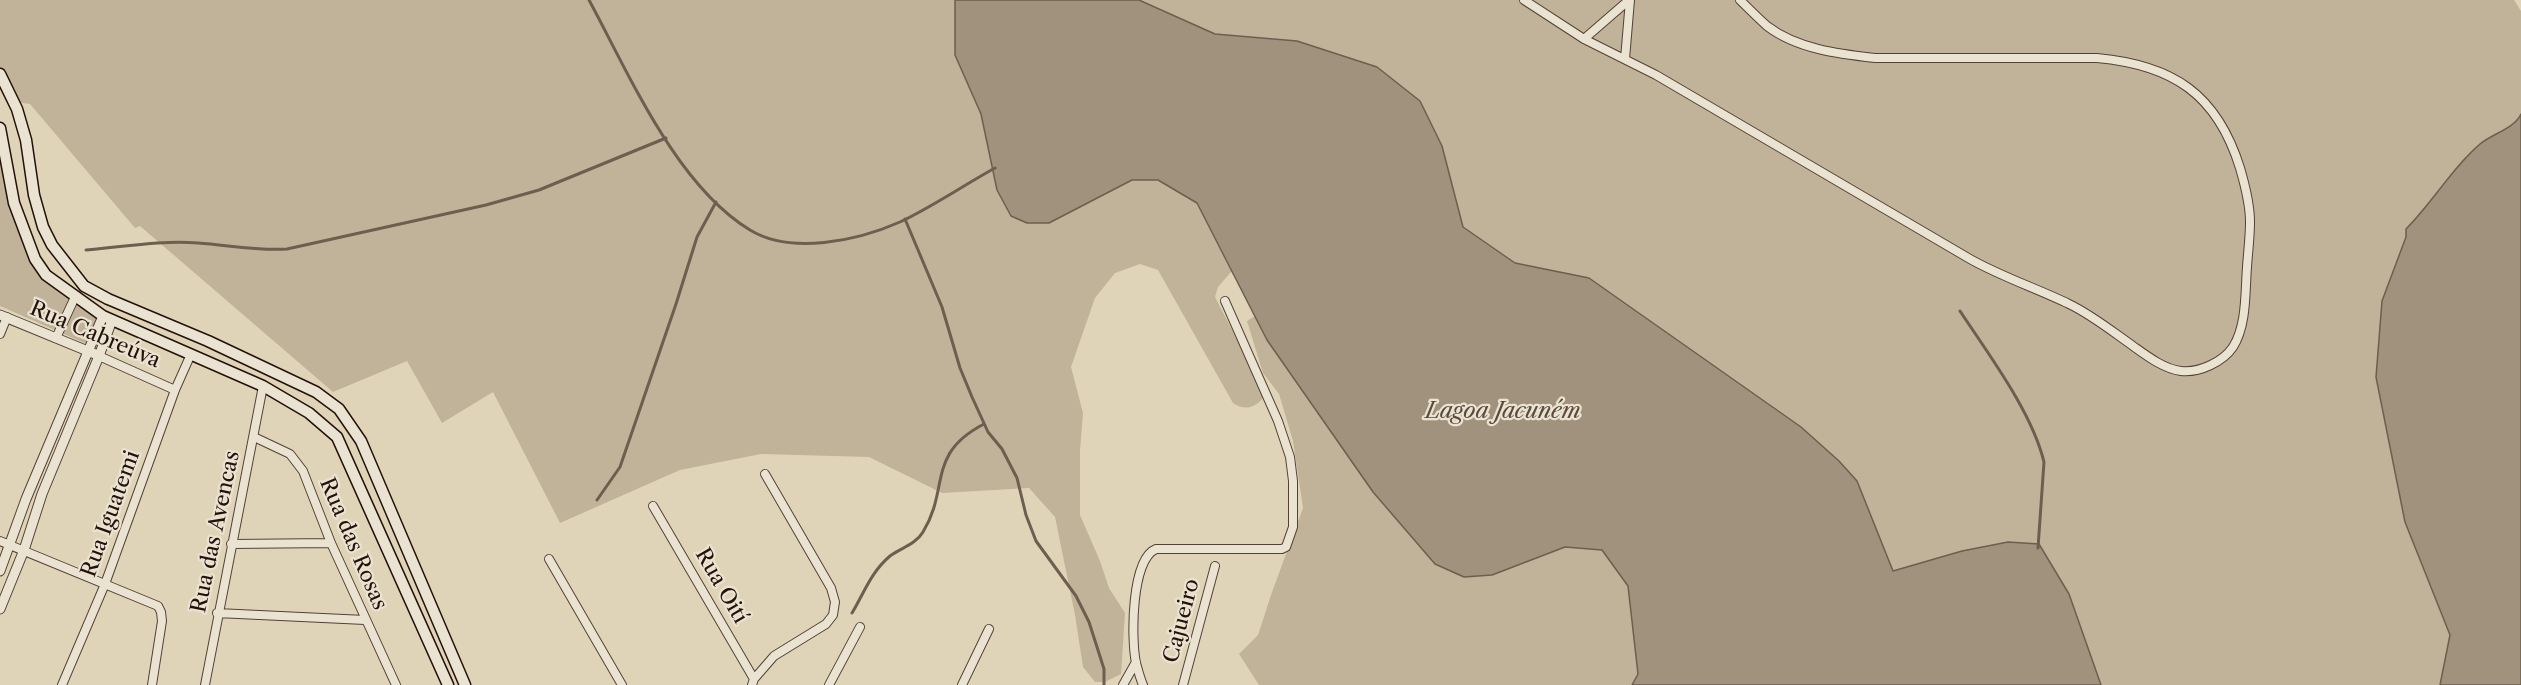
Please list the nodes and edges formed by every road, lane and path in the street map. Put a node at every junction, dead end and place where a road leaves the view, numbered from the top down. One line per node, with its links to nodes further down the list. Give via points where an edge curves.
1 (1524, 0): 4 (street)
2 (1630, 0): 4 (street); 5 (street)
3 (1740, 0): 5 (street, via 1768,27 1795,41 1846,55 2097,57 2128,60 2183,82 2223,126 2244,182 2250,220 2245,303 2233,346 2219,360 2200,369 2181,371 2159,363 2071,305 2001,276)
4 (1584, 39): 5 (street)
5 (1625, 59)
6 (0, 74): 44 (main road, via 26,140 43,226 52,245 84,286 316,392 339,409 361,441)
7 (0, 130): 8 (main road, via 14,203 34,259 45,275)
8 (75, 297): 11 (main road); 13 (street)
9 (1225, 301): 36 (street, via 1290,457 1293,527 1282,549 1150,551 1135,598)
10 (3, 316): 12 (street); 13 (street, Rua Cabreúva)
11 (108, 318): 14 (street); 15 (main road); 16 (street)
12 (0, 334)
13 (56, 338): 14 (street, Rua Cabreúva)
14 (90, 352): 16 (street, Rua Cabreúva); 25 (street)
15 (191, 354): 17 (main road); 18 (street, Rua Iguatemi)
16 (99, 356): 18 (street, Rua Cabreúva); 26 (street, via 42,494)
17 (263, 386): 19 (street, Rua das Avencas); 43 (main road, via 309,412 337,438)
18 (175, 390): 30 (street, Rua Iguatemi)
19 (254, 437): 23 (street, Rua das Rosas, via 290,454 303,471); 24 (street, Rua das Avencas)
20 (765, 474): 37 (street, via 831,588 835,602 833,615 826,624 774,656)
21 (653, 506): 37 (street, Rua Oití)
22 (0, 541): 25 (street)
23 (331, 543): 24 (street); 33 (street, Rua das Rosas)
24 (231, 544): 32 (street, Rua das Avencas)
25 (10, 545): 26 (street); 29 (street)
26 (24, 550): 30 (street); 31 (street)
27 (549, 560): 45 (street)
28 (1215, 566): 49 (street, Cajueiro)
29 (0, 571)
30 (105, 584): 39 (street, Rua Iguatemi); 40 (street, via 158,606 162,612)
31 (0, 609)
32 (217, 613): 33 (street); 41 (street, Rua das Avencas)
33 (365, 620): 42 (street, Rua das Rosas)
34 (860, 627): 46 (street)
35 (989, 629): 47 (street)
36 (1136, 662): 38 (street); 48 (street)
37 (753, 682)
38 (1140, 682)
39 (62, 685)
40 (152, 685)
41 (205, 685)
42 (396, 685)
43 (448, 685)
44 (465, 685)
45 (622, 685)
46 (829, 685)
47 (962, 685)
48 (1123, 685)
49 (1183, 685)

